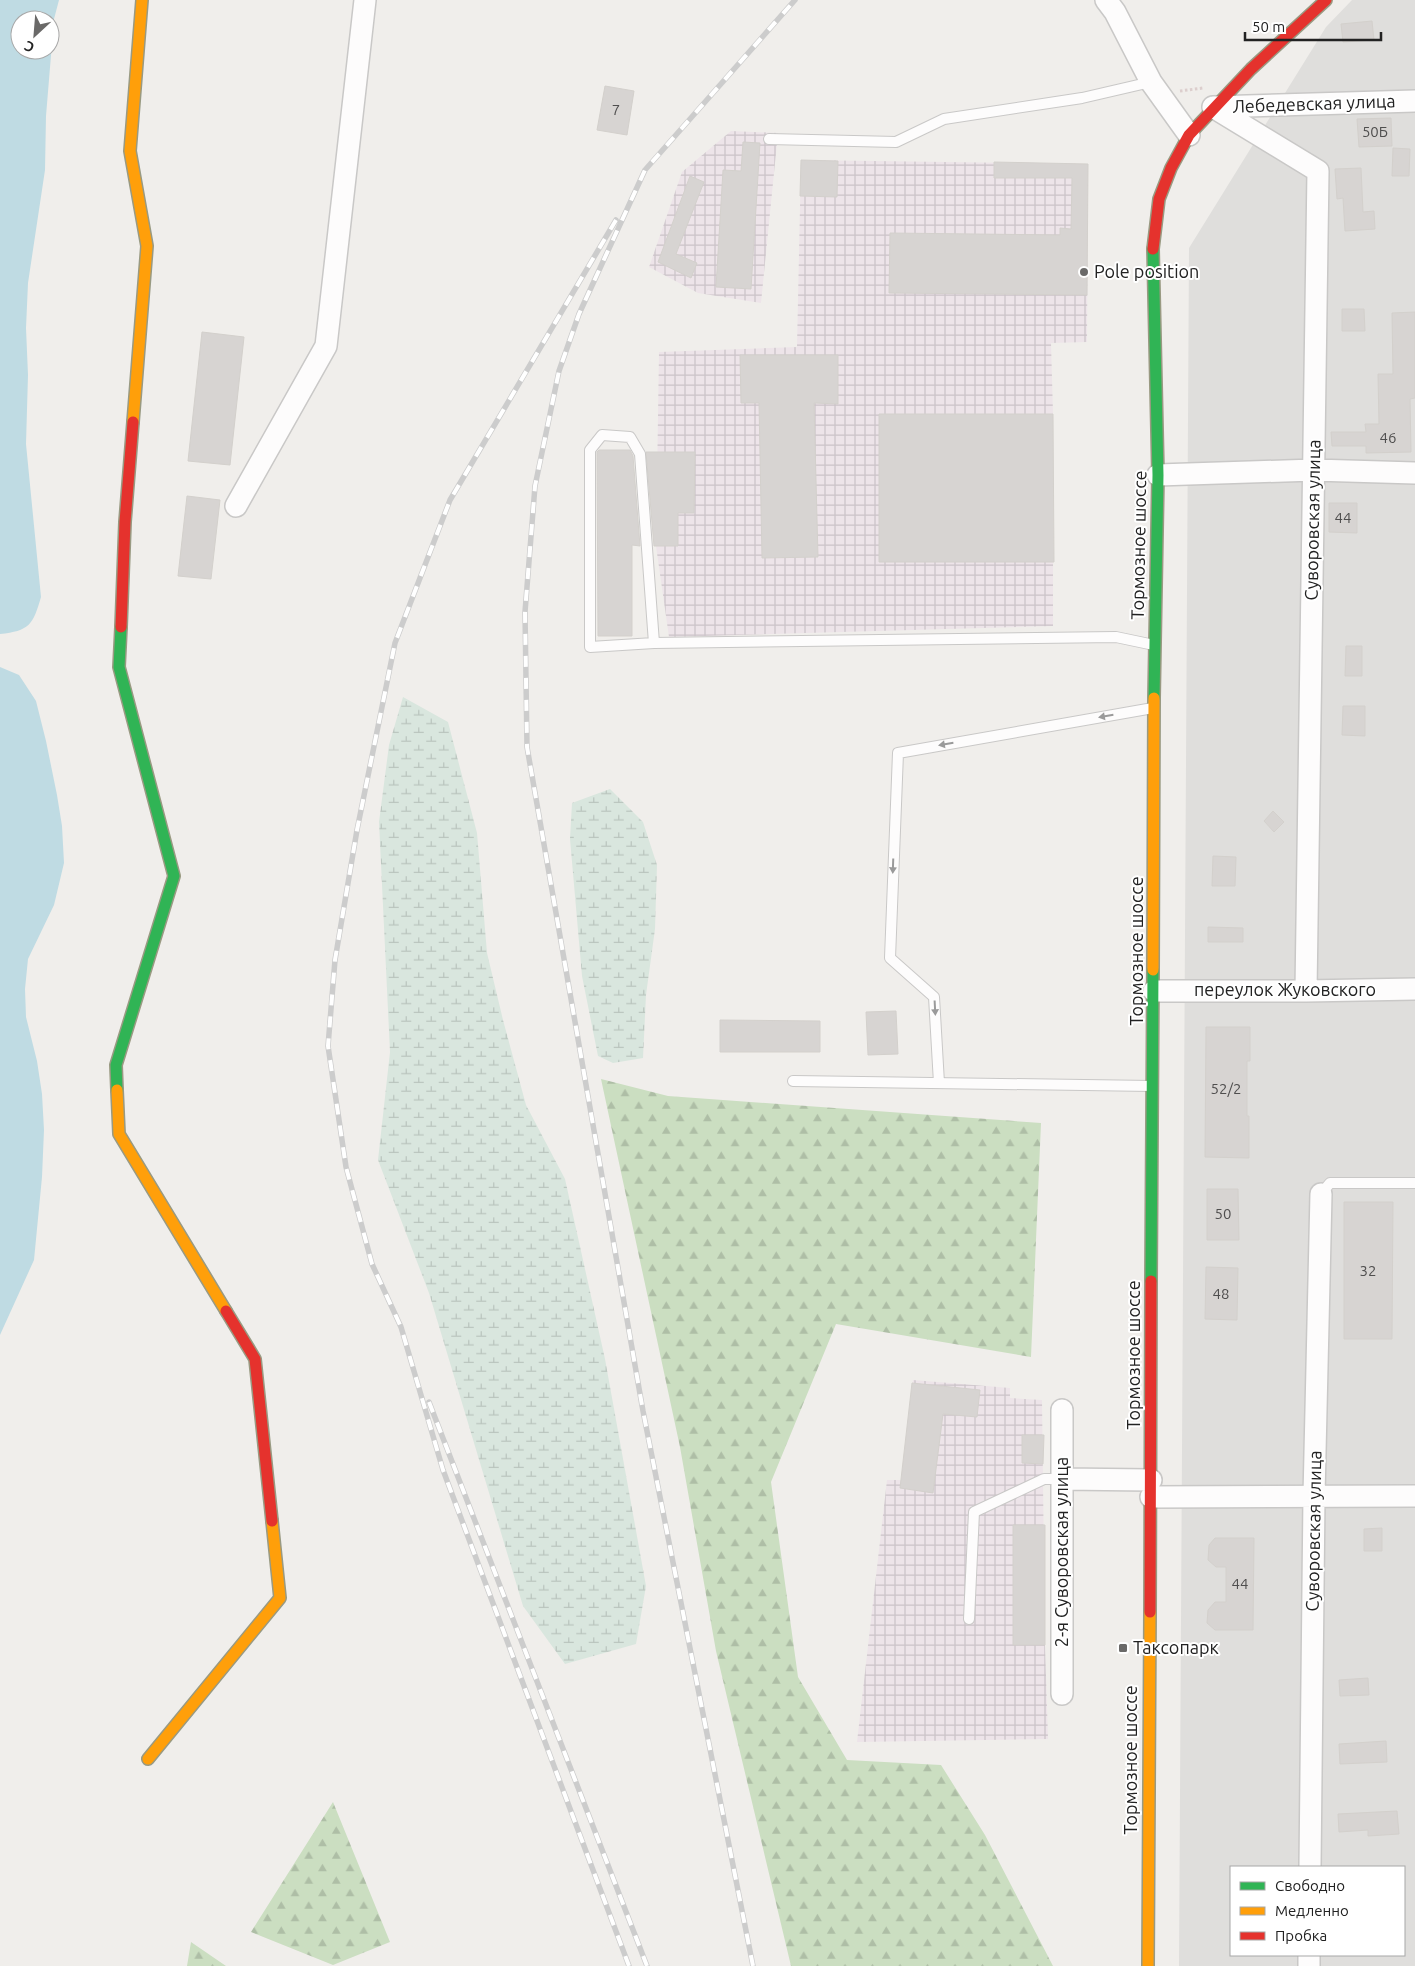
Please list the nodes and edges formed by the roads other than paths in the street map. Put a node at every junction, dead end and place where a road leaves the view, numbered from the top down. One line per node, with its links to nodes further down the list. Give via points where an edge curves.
1 (142, 0): 32 (street, via 130,151 147,246 125,522 119,667 174,876 116,1064 119,1134 255,1359 280,1598)
2 (365, 0): 13 (street, via 326,346)
3 (1106, 0): 5 (street)
4 (1326, 0): 7 (street, Тормозное шоссе)
5 (1151, 82): 8 (street); 9 (lane, via 1082,98 944,119 896,142)
6 (1415, 101): 7 (street, Лебедевская улица)
7 (1213, 107): 8 (street, Тормозное шоссе); 10 (street, Суворовская улица, via 1318,171)
8 (1189, 135): 12 (street, Тормозное шоссе, via 1171,168 1160,200 1153,250)
9 (769, 139)
10 (1314, 470): 11 (street); 12 (street); 19 (street, Суворовская улица)
11 (1415, 473)
12 (1158, 475): 15 (street, Тормозное шоссе)
13 (236, 506)
14 (654, 643): 14 (lane, via 640,454 630,437 602,435 590,450 590,647); 15 (lane, via 1116,637)
15 (1156, 646): 16 (street, Тормозное шоссе)
16 (1154, 708): 18 (street, Тормозное шоссе); 21 (lane, one-way to 21, via 898,753 890,958 934,997)
17 (1415, 989): 19 (street, переулок Жуковского)
18 (1154, 991): 19 (street, переулок Жуковского); 22 (street, Тормозное шоссе)
19 (1306, 991)
20 (793, 1081): 21 (lane)
21 (939, 1083): 22 (lane)
22 (1154, 1086): 27 (street, Тормозное шоссе)
23 (1415, 1183): 24 (lane, via 1330,1183)
24 (1321, 1194): 28 (street, Суворовская улица)
25 (1062, 1410): 26 (street, 2-я Суворовская улица)
26 (1061, 1479): 27 (street); 30 (lane, via 1044,1479 974,1512); 31 (street, 2-я Суворовская улица)
27 (1151, 1488): 28 (street); 34 (street, Тормозное шоссе)
28 (1314, 1496): 29 (street); 33 (street, Суворовская улица)
29 (1415, 1496)
30 (969, 1619)
31 (1062, 1694)
32 (148, 1759)
33 (1310, 1866)
34 (1148, 1966)

